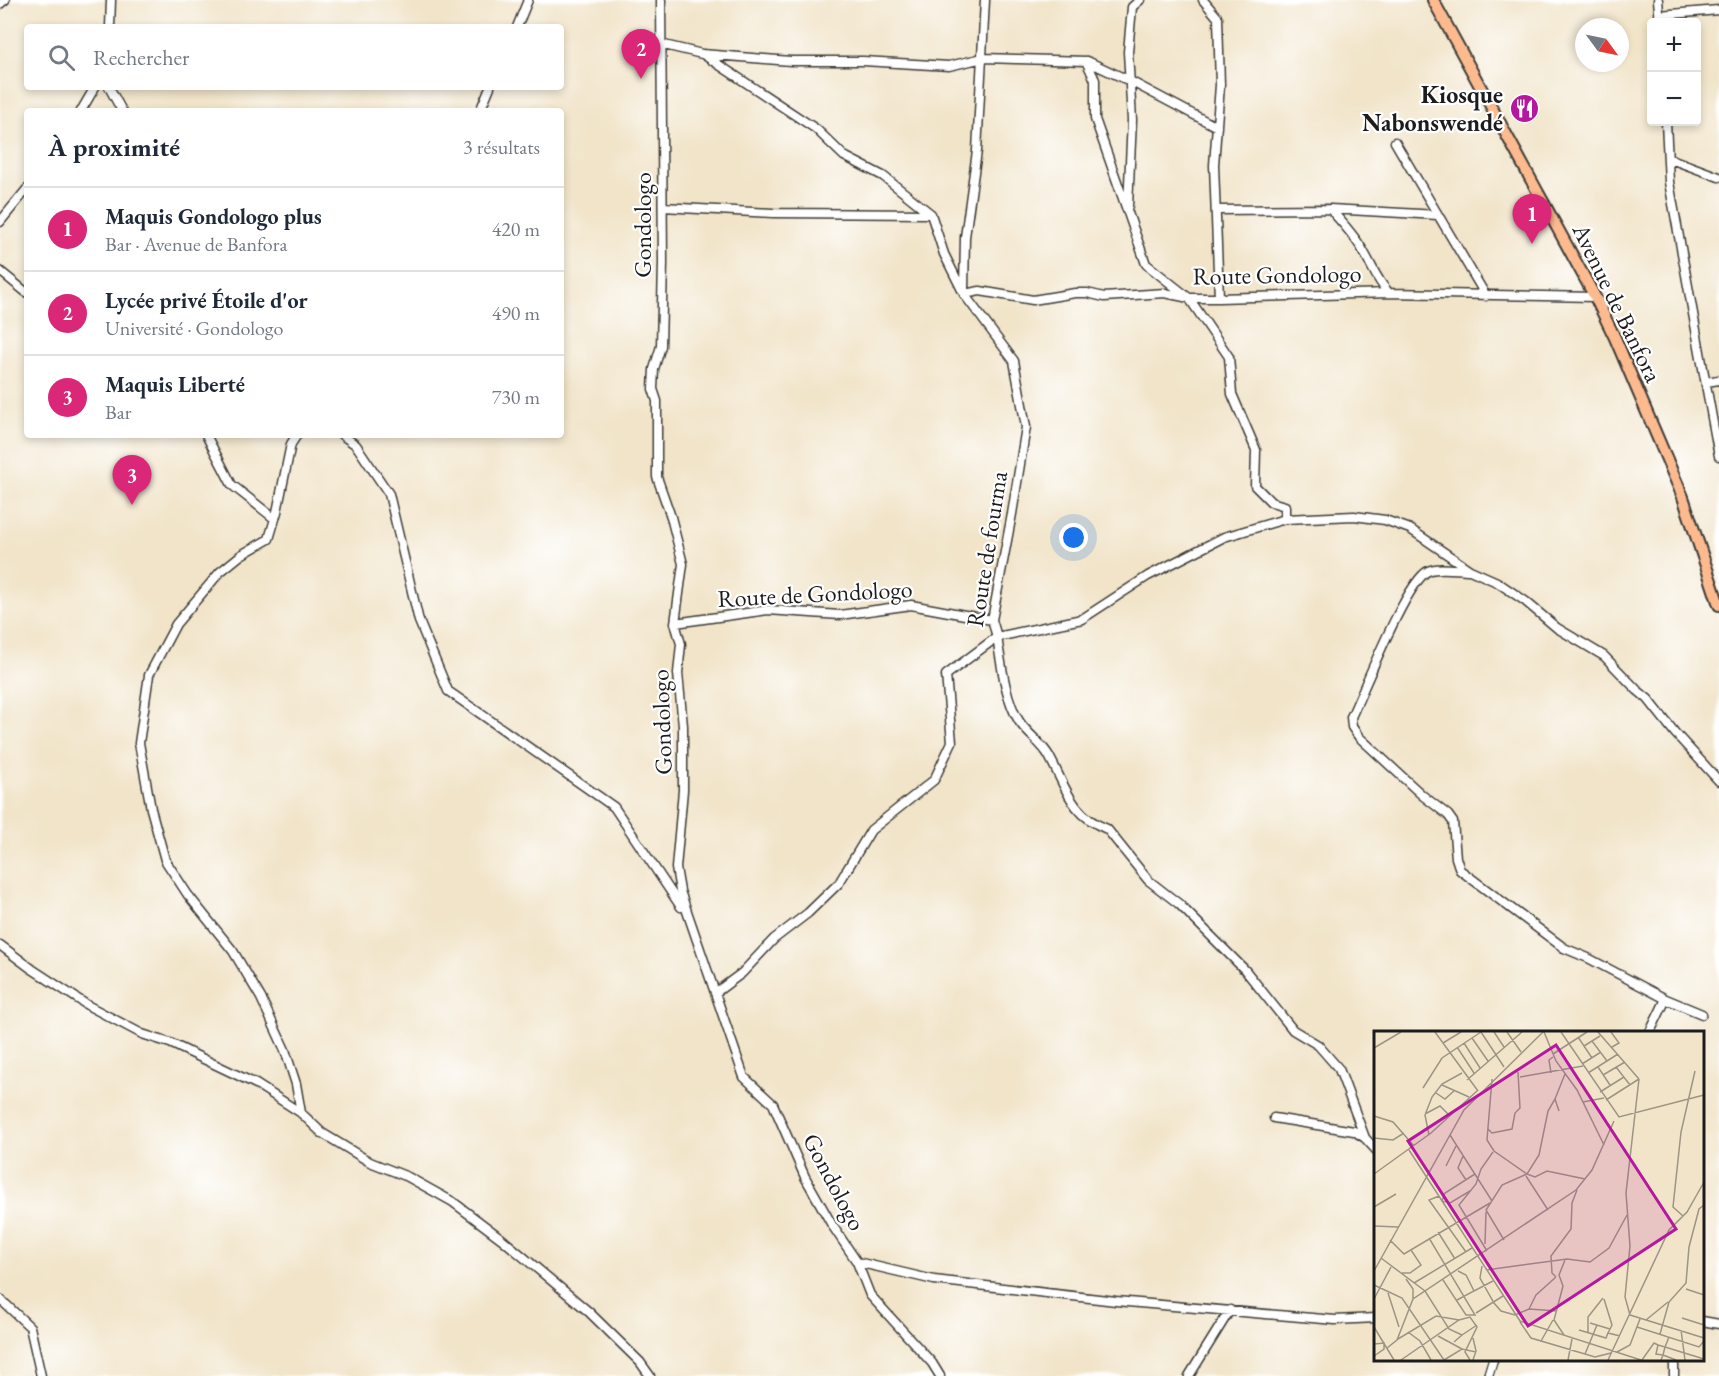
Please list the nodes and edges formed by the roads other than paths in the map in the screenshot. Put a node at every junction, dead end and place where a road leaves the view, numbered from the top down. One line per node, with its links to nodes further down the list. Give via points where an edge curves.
1 (5, 0): 10 (street)
2 (111, 0): 14 (street)
3 (528, 0): 15 (street)
4 (662, 0): 16 (street, Gondologo)
5 (985, 0): 18 (street)
6 (1140, 0): 20 (street, via 1132,8)
7 (1203, 0): 28 (street, via 1218,18)
8 (1432, 0): 45 (main road, Avenue de Banfora)
9 (1659, 0): 12 (street)
10 (0, 4)
11 (1719, 10): 13 (street)
12 (1660, 18)
13 (1667, 18)
14 (110, 24)
15 (518, 24)
16 (660, 44): 17 (street); 33 (street, Gondologo)
17 (702, 54): 18 (street, via 949,66); 37 (street, via 816,129 844,156 884,176)
18 (982, 58): 19 (street); 43 (street, via 977,152 965,237)
19 (1086, 61): 20 (street); 36 (street, via 1095,80 1095,119)
20 (1130, 81): 28 (street); 36 (street)
21 (93, 90): 24 (street)
22 (111, 90): 25 (street)
23 (489, 90): 26 (street)
24 (83, 108)
25 (120, 108)
26 (481, 108)
27 (1666, 126): 30 (street)
28 (1217, 127): 35 (street)
29 (1395, 142): 38 (street)
30 (1668, 158): 31 (street); 49 (street, via 1669,182)
31 (1719, 177)
32 (24, 193): 39 (street)
33 (663, 207): 37 (street, via 773,213); 59 (street, Gondologo, via 661,346 653,389 657,401 657,477 683,564)
34 (1330, 209): 35 (street); 38 (street); 42 (street, via 1346,226 1378,282)
35 (1216, 210): 47 (street)
36 (1127, 211): 46 (street, via 1146,264)
37 (931, 214): 43 (street, Route de fourma, via 944,254)
38 (1438, 215): 44 (street)
39 (0, 222)
40 (0, 271): 41 (street)
41 (24, 291)
42 (1389, 293): 44 (street, Route Gondologo); 47 (street, Route Gondologo)
43 (964, 294): 46 (street, Route Gondologo, via 980,291 1033,300 1075,293 1104,297 1165,293); 58 (street, Route de fourma, via 1014,361 1026,427)
44 (1486, 296): 45 (street, Route Gondologo)
45 (1594, 297): 57 (main road, Avenue de Banfora, via 1683,497)
46 (1189, 298): 47 (street, Route Gondologo); 55 (street, via 1229,357 1232,394 1256,450 1255,486 1271,502 1286,506)
47 (1219, 298)
48 (1719, 380): 49 (street)
49 (1706, 382): 53 (street)
50 (208, 438): 54 (street, via 232,485)
51 (295, 438): 54 (street)
52 (346, 438): 62 (street, via 356,445 390,494 419,621 448,691 614,807)
53 (1719, 456)
54 (275, 519): 68 (street, via 269,539 219,573 176,624 148,675 139,743 165,860 233,951 261,998 285,1050)
55 (1285, 519): 56 (street, via 1354,516 1385,520 1410,529); 60 (street, via 1224,537 1148,576 1082,619)
56 (1470, 570): 61 (street, via 1497,582 1557,628 1604,656 1648,699); 65 (street, via 1430,569 1414,584 1352,717 1352,727 1448,815 1453,822 1460,870 1564,948)
57 (1719, 604)
58 (992, 620): 59 (street, Route de Gondologo, via 910,605 840,615 768,610); 60 (street, Route de fourma)
59 (675, 623): 62 (street, Gondologo, via 681,644 678,673 683,747 676,868)
60 (997, 637): 64 (street, Route de fourma, via 946,675 952,742 934,780 871,830 839,883); 70 (street, via 1004,682 1018,720 1047,753 1069,800 1081,814 1107,829 1148,880 1208,931 1293,1030 1318,1045 1339,1069)
61 (1719, 781)
62 (688, 916): 64 (street, Gondologo)
63 (0, 945): 68 (street, via 87,1005 256,1084)
64 (716, 993): 72 (street, Gondologo, via 744,1077 773,1104 805,1177)
65 (1666, 999): 66 (street); 67 (street)
66 (1702, 1014)
67 (1650, 1031)
68 (301, 1113): 80 (street, via 322,1133 370,1162 453,1202 589,1312)
69 (1274, 1118): 70 (street, via 1354,1131)
70 (1365, 1138): 71 (street)
71 (1374, 1148)
72 (857, 1262): 74 (street, via 934,1280); 81 (street, Gondologo, via 870,1295)
73 (0, 1299): 79 (street, via 30,1327)
74 (1230, 1310): 75 (street, via 1335,1320); 82 (street)
75 (1374, 1318)
76 (1704, 1321): 77 (street)
77 (1719, 1324)
78 (1492, 1361): 83 (street)
79 (41, 1376)
80 (650, 1376)
81 (940, 1376)
82 (1189, 1376)
83 (1488, 1376)

